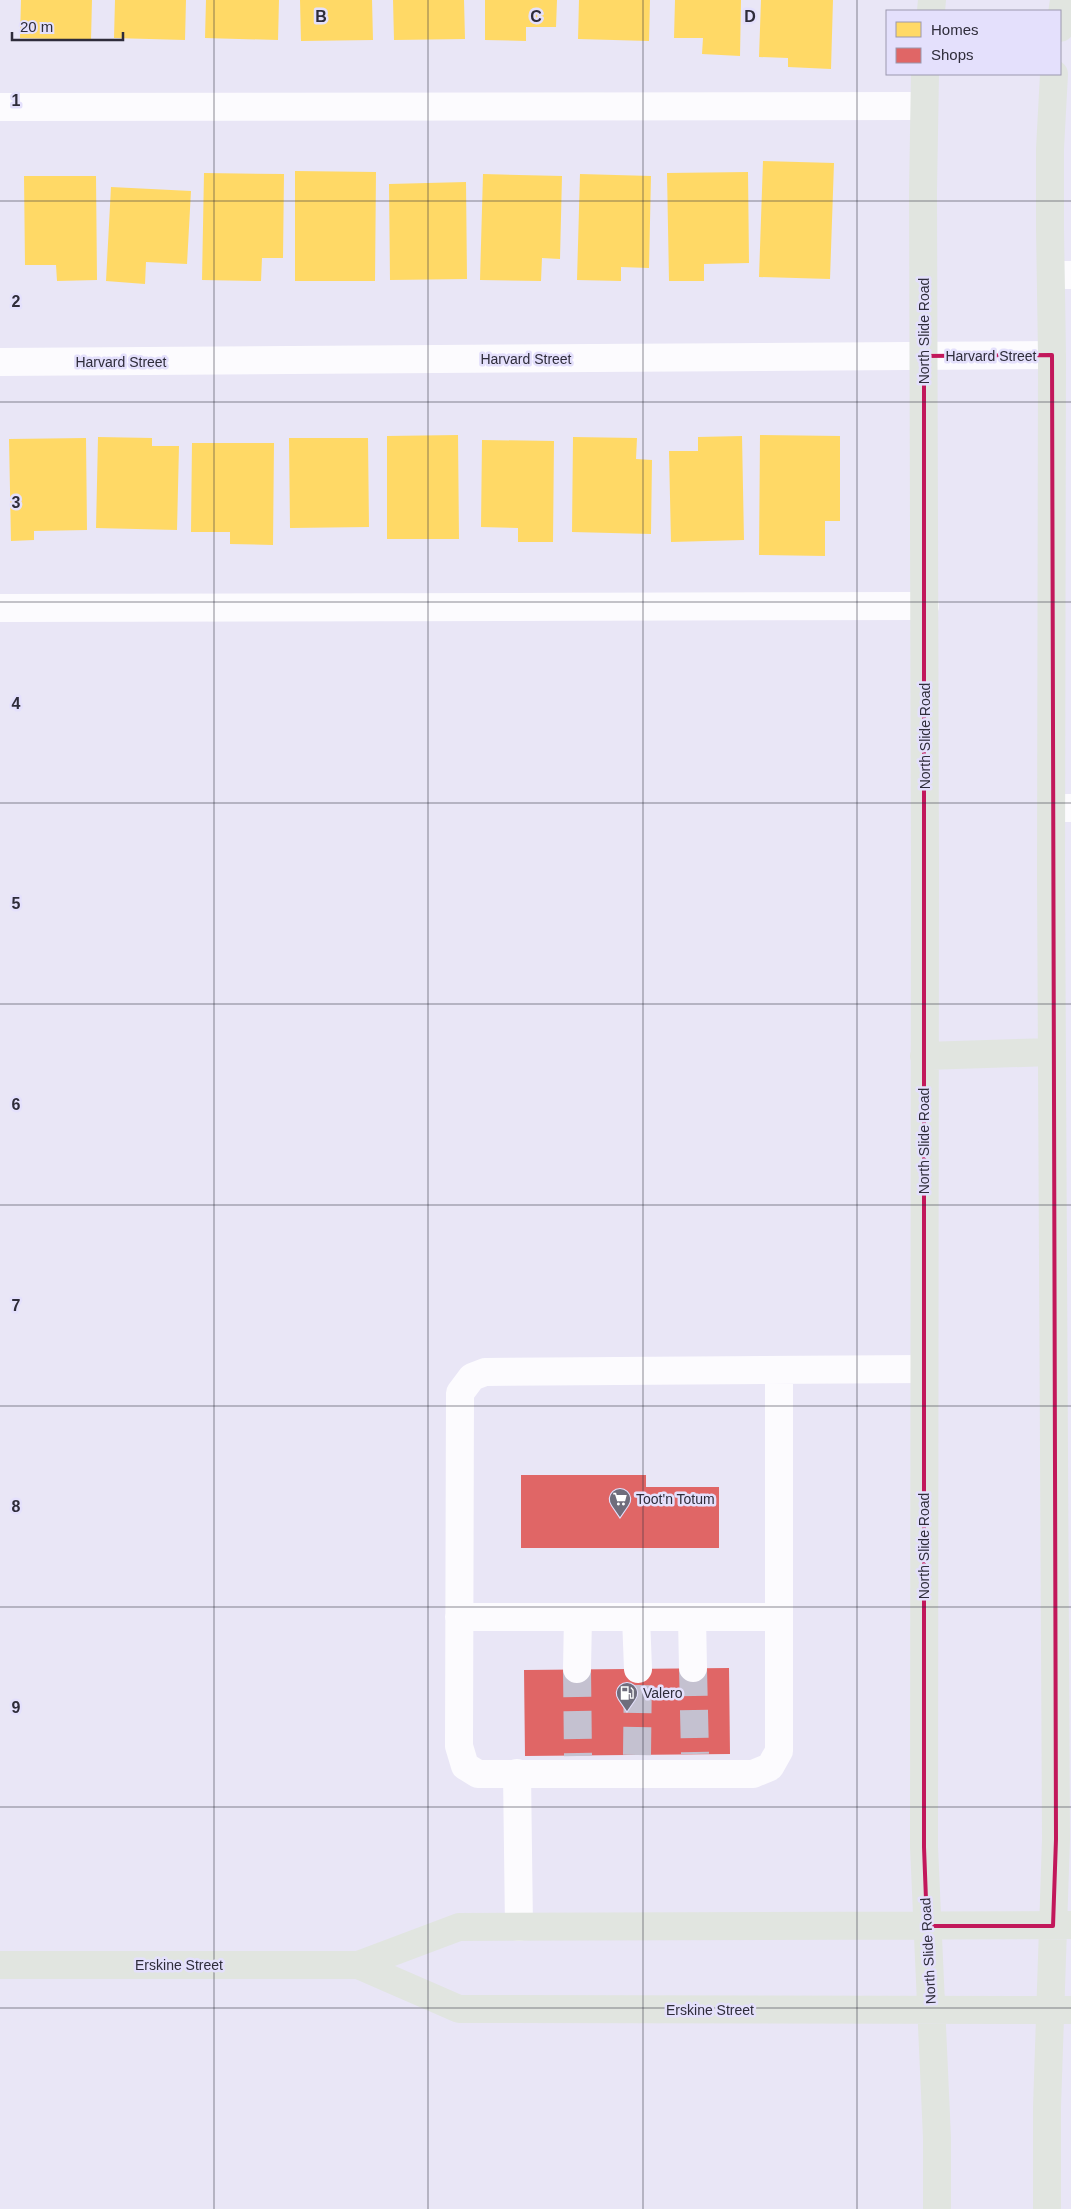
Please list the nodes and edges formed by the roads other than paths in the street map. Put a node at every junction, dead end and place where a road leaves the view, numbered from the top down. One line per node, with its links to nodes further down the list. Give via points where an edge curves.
1 (1064, 0): 2 (main road)
2 (1061, 21)
3 (925, 75): 5 (main road, North Slide Road)
4 (1054, 75): 7 (main road, via 1050,148)
5 (924, 106): 6 (street); 9 (main road, North Slide Road)
6 (0, 107)
7 (1061, 275): 8 (main road)
8 (1052, 355): 9 (street, Harvard Street); 13 (main road)
9 (924, 356): 10 (street, Harvard Street); 11 (main road, North Slide Road)
10 (0, 362)
11 (925, 606): 12 (street); 15 (main road, North Slide Road)
12 (0, 608)
13 (1061, 808): 14 (main road)
14 (1052, 1052): 15 (main road); 18 (main road)
15 (924, 1056): 16 (main road, North Slide Road)
16 (924, 1369): 17 (street); 28 (main road, North Slide Road, via 924,1847)
17 (779, 1370): 19 (street, via 485,1372 472,1377 460,1393); 23 (street)
18 (1062, 1439): 29 (main road, via 1056,1839)
19 (459, 1617): 20 (street); 27 (street, via 459,1746 465,1766 478,1774)
20 (578, 1617): 21 (street); 25 (street)
21 (636, 1617): 22 (street); 26 (street)
22 (692, 1617): 23 (street); 24 (street)
23 (779, 1617): 27 (street, via 779,1751 770,1767 753,1774 694,1764 578,1765)
24 (693, 1668)
25 (577, 1669)
26 (638, 1669)
27 (517, 1773): 30 (street)
28 (927, 1926): 29 (main road, Erskine Street); 30 (main road, Erskine Street); 33 (main road, North Slide Road)
29 (1062, 1926): 34 (main road)
30 (519, 1927): 32 (main road, Erskine Street, via 459,1927)
31 (0, 1965): 32 (main road, Erskine Street)
32 (358, 1965): 33 (main road, Erskine Street, via 459,2009)
33 (931, 2010): 34 (main road, Erskine Street); 35 (main road, North Slide Road)
34 (1061, 2010): 36 (main road, via 1047,2107)
35 (937, 2209)
36 (1047, 2209)

